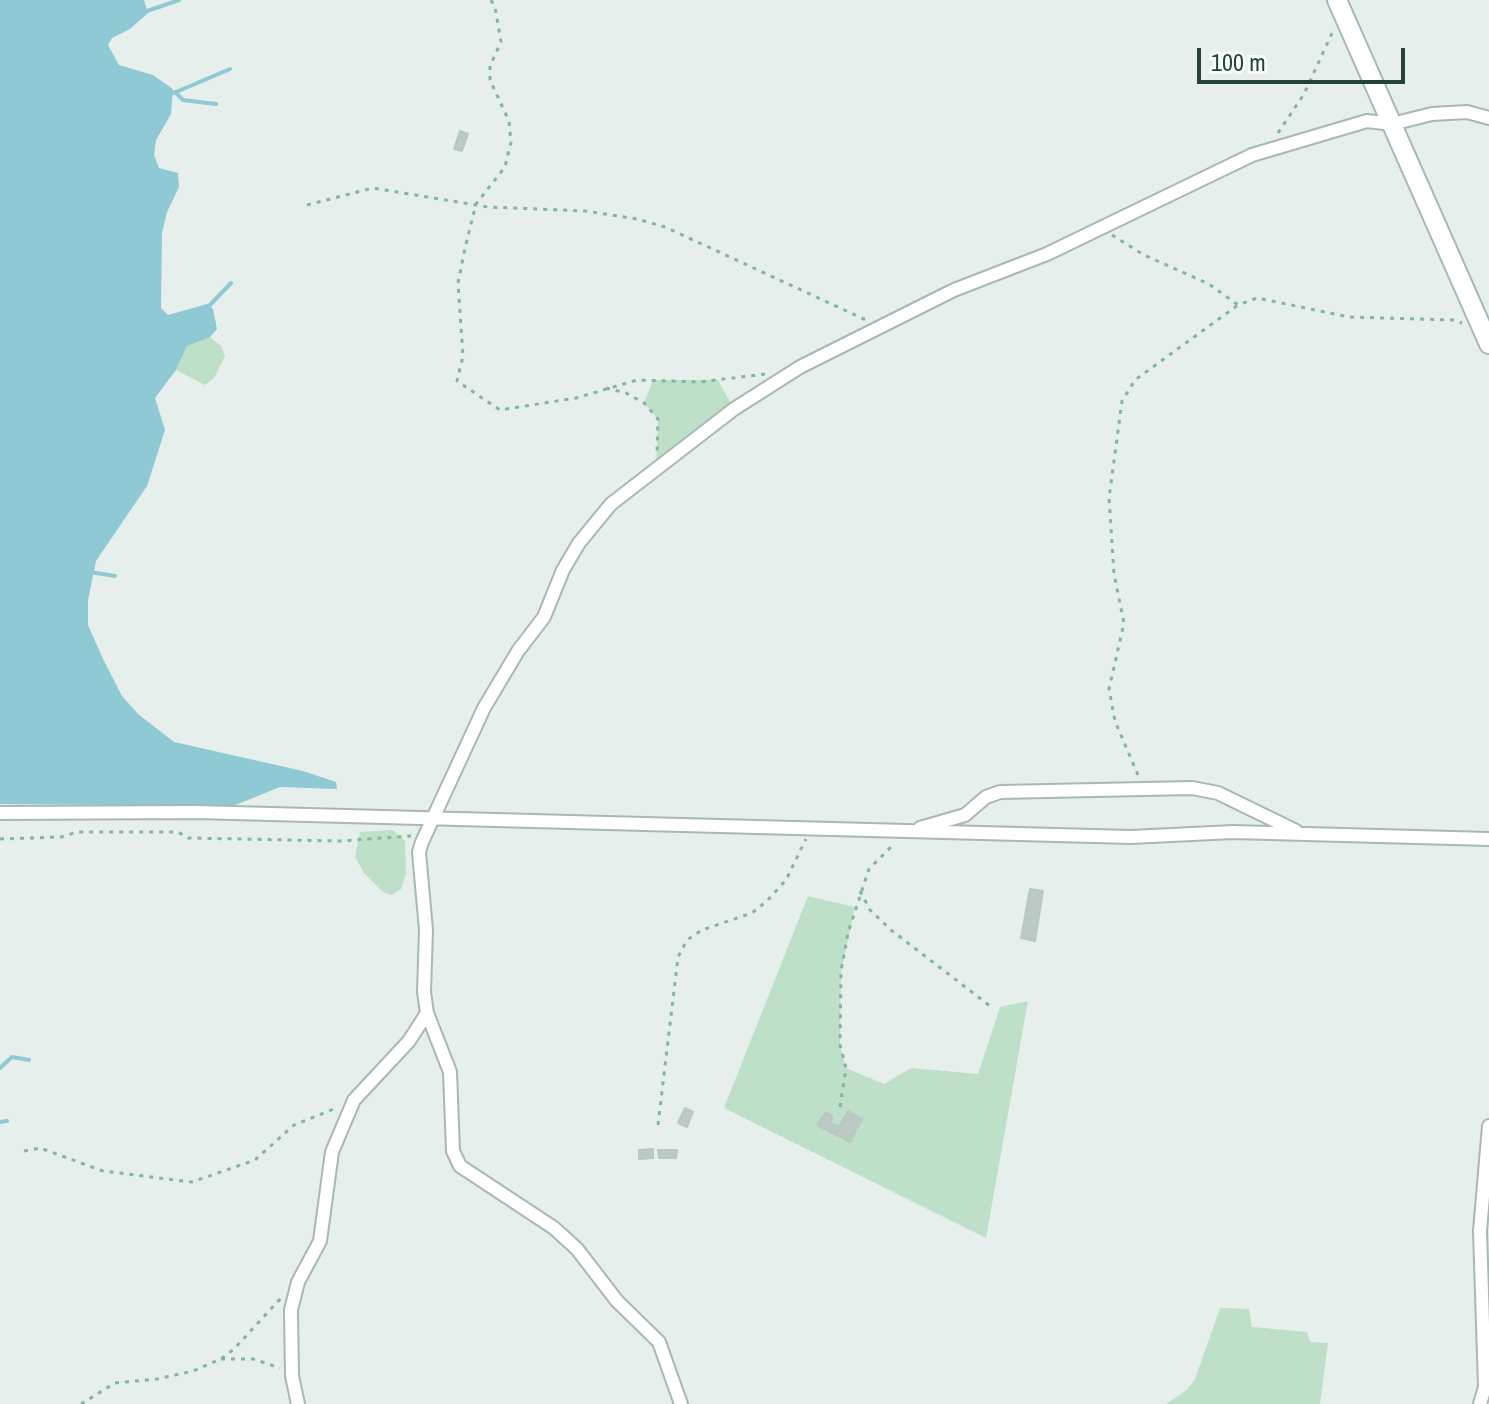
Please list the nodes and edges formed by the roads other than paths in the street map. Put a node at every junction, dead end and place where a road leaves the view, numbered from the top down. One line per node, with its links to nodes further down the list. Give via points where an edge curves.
1 (1339, 5): 3 (street)
2 (1489, 118): 3 (street, via 1450,112)
3 (1392, 124): 4 (street); 6 (street, via 1367,121 1263,152 1047,254 954,290 800,367 734,409 611,504 579,543 544,617 484,708)
4 (1487, 338)
5 (0, 813): 6 (street)
6 (433, 819): 7 (street); 10 (street, via 419,852)
7 (908, 831): 8 (street, via 1131,837); 8 (street, via 965,815 1000,792 1192,788 1218,793)
8 (1302, 834): 9 (street)
9 (1489, 839)
10 (427, 1013): 12 (street, via 409,1041 354,1100 332,1152 320,1241 298,1282 291,1310); 13 (street, via 450,1072 453,1151 460,1166 577,1249 617,1301 659,1342)
11 (1489, 1126): 14 (street, via 1480,1231 1485,1387)
12 (298, 1404)
13 (681, 1404)
14 (1480, 1404)

